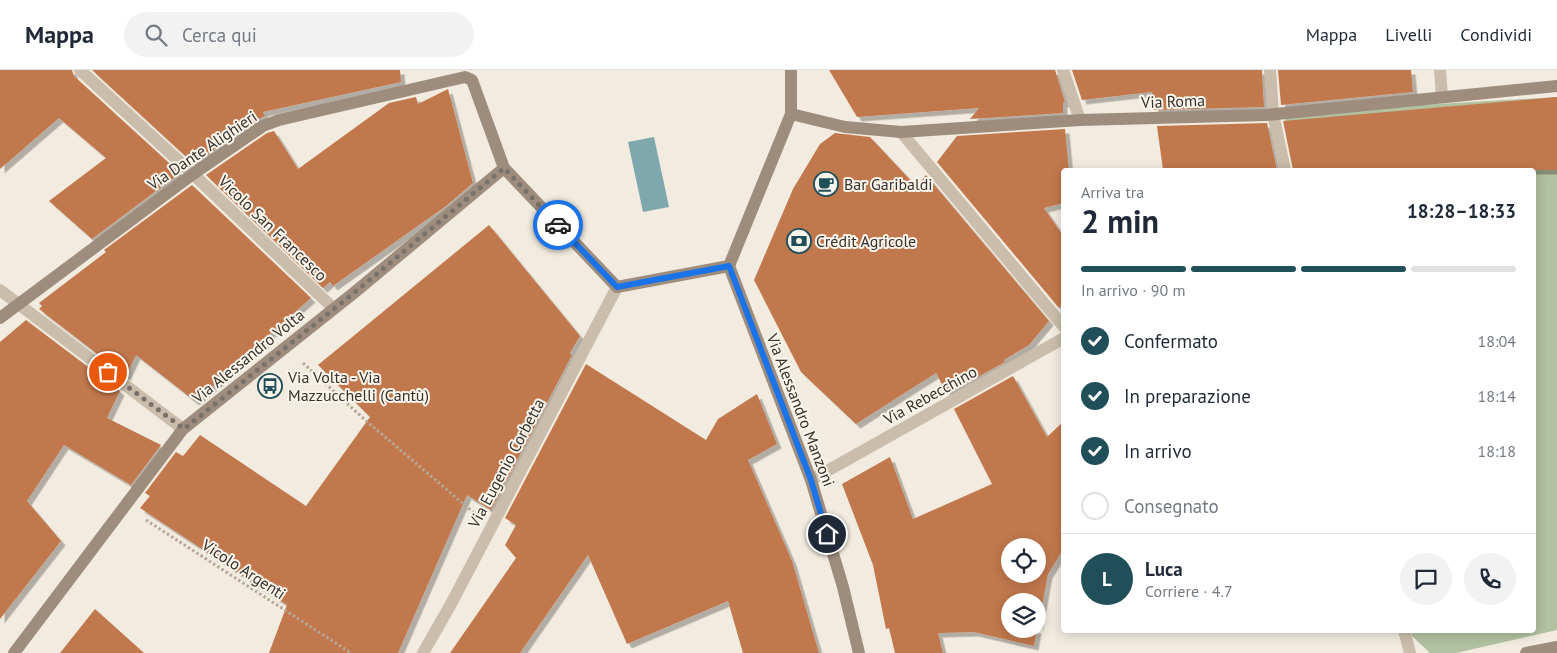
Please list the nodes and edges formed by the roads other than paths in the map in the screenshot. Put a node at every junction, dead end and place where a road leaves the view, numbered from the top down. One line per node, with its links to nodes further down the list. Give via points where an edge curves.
1 (80, 70): 14 (street, Vicolo San Francesco)
2 (790, 70): 8 (street)
3 (1063, 70): 10 (street)
4 (1270, 70): 9 (street)
5 (1440, 70): 7 (street)
6 (1557, 86): 7 (street, Via Roma)
7 (1442, 97): 9 (street, Via Roma)
8 (791, 114): 11 (street, Via Roma, via 845,127); 15 (street)
9 (1273, 114): 10 (street, Via Roma); 13 (street)
10 (1080, 120): 11 (street, Via Roma)
11 (901, 132): 21 (street)
12 (504, 168): 14 (street, Via Dante Alighieri, via 472,80 465,77 271,123); 16 (street); 19 (street, Via Alessandro Volta)
13 (1286, 168)
14 (193, 174): 18 (street, Via Dante Alighieri); 19 (street, Vicolo San Francesco)
15 (729, 266): 16 (street); 24 (street, Via Alessandro Manzoni)
16 (617, 287): 28 (street, Via Eugenio Corbetta)
17 (0, 290): 18 (street)
18 (19, 305): 20 (street, Via Dante Alighieri); 23 (street)
19 (333, 308): 23 (street, Via Alessandro Volta)
20 (0, 318)
21 (1061, 322)
22 (1061, 340): 24 (street, Via Rebecchino)
23 (184, 429): 27 (street, Via Alessandro Volta)
24 (811, 480): 29 (street, Via Alessandro Manzoni)
25 (1405, 633): 30 (street)
26 (1557, 647): 31 (street)
27 (14, 653)
28 (423, 653)
29 (859, 653)
30 (1410, 653)
31 (1526, 653)

